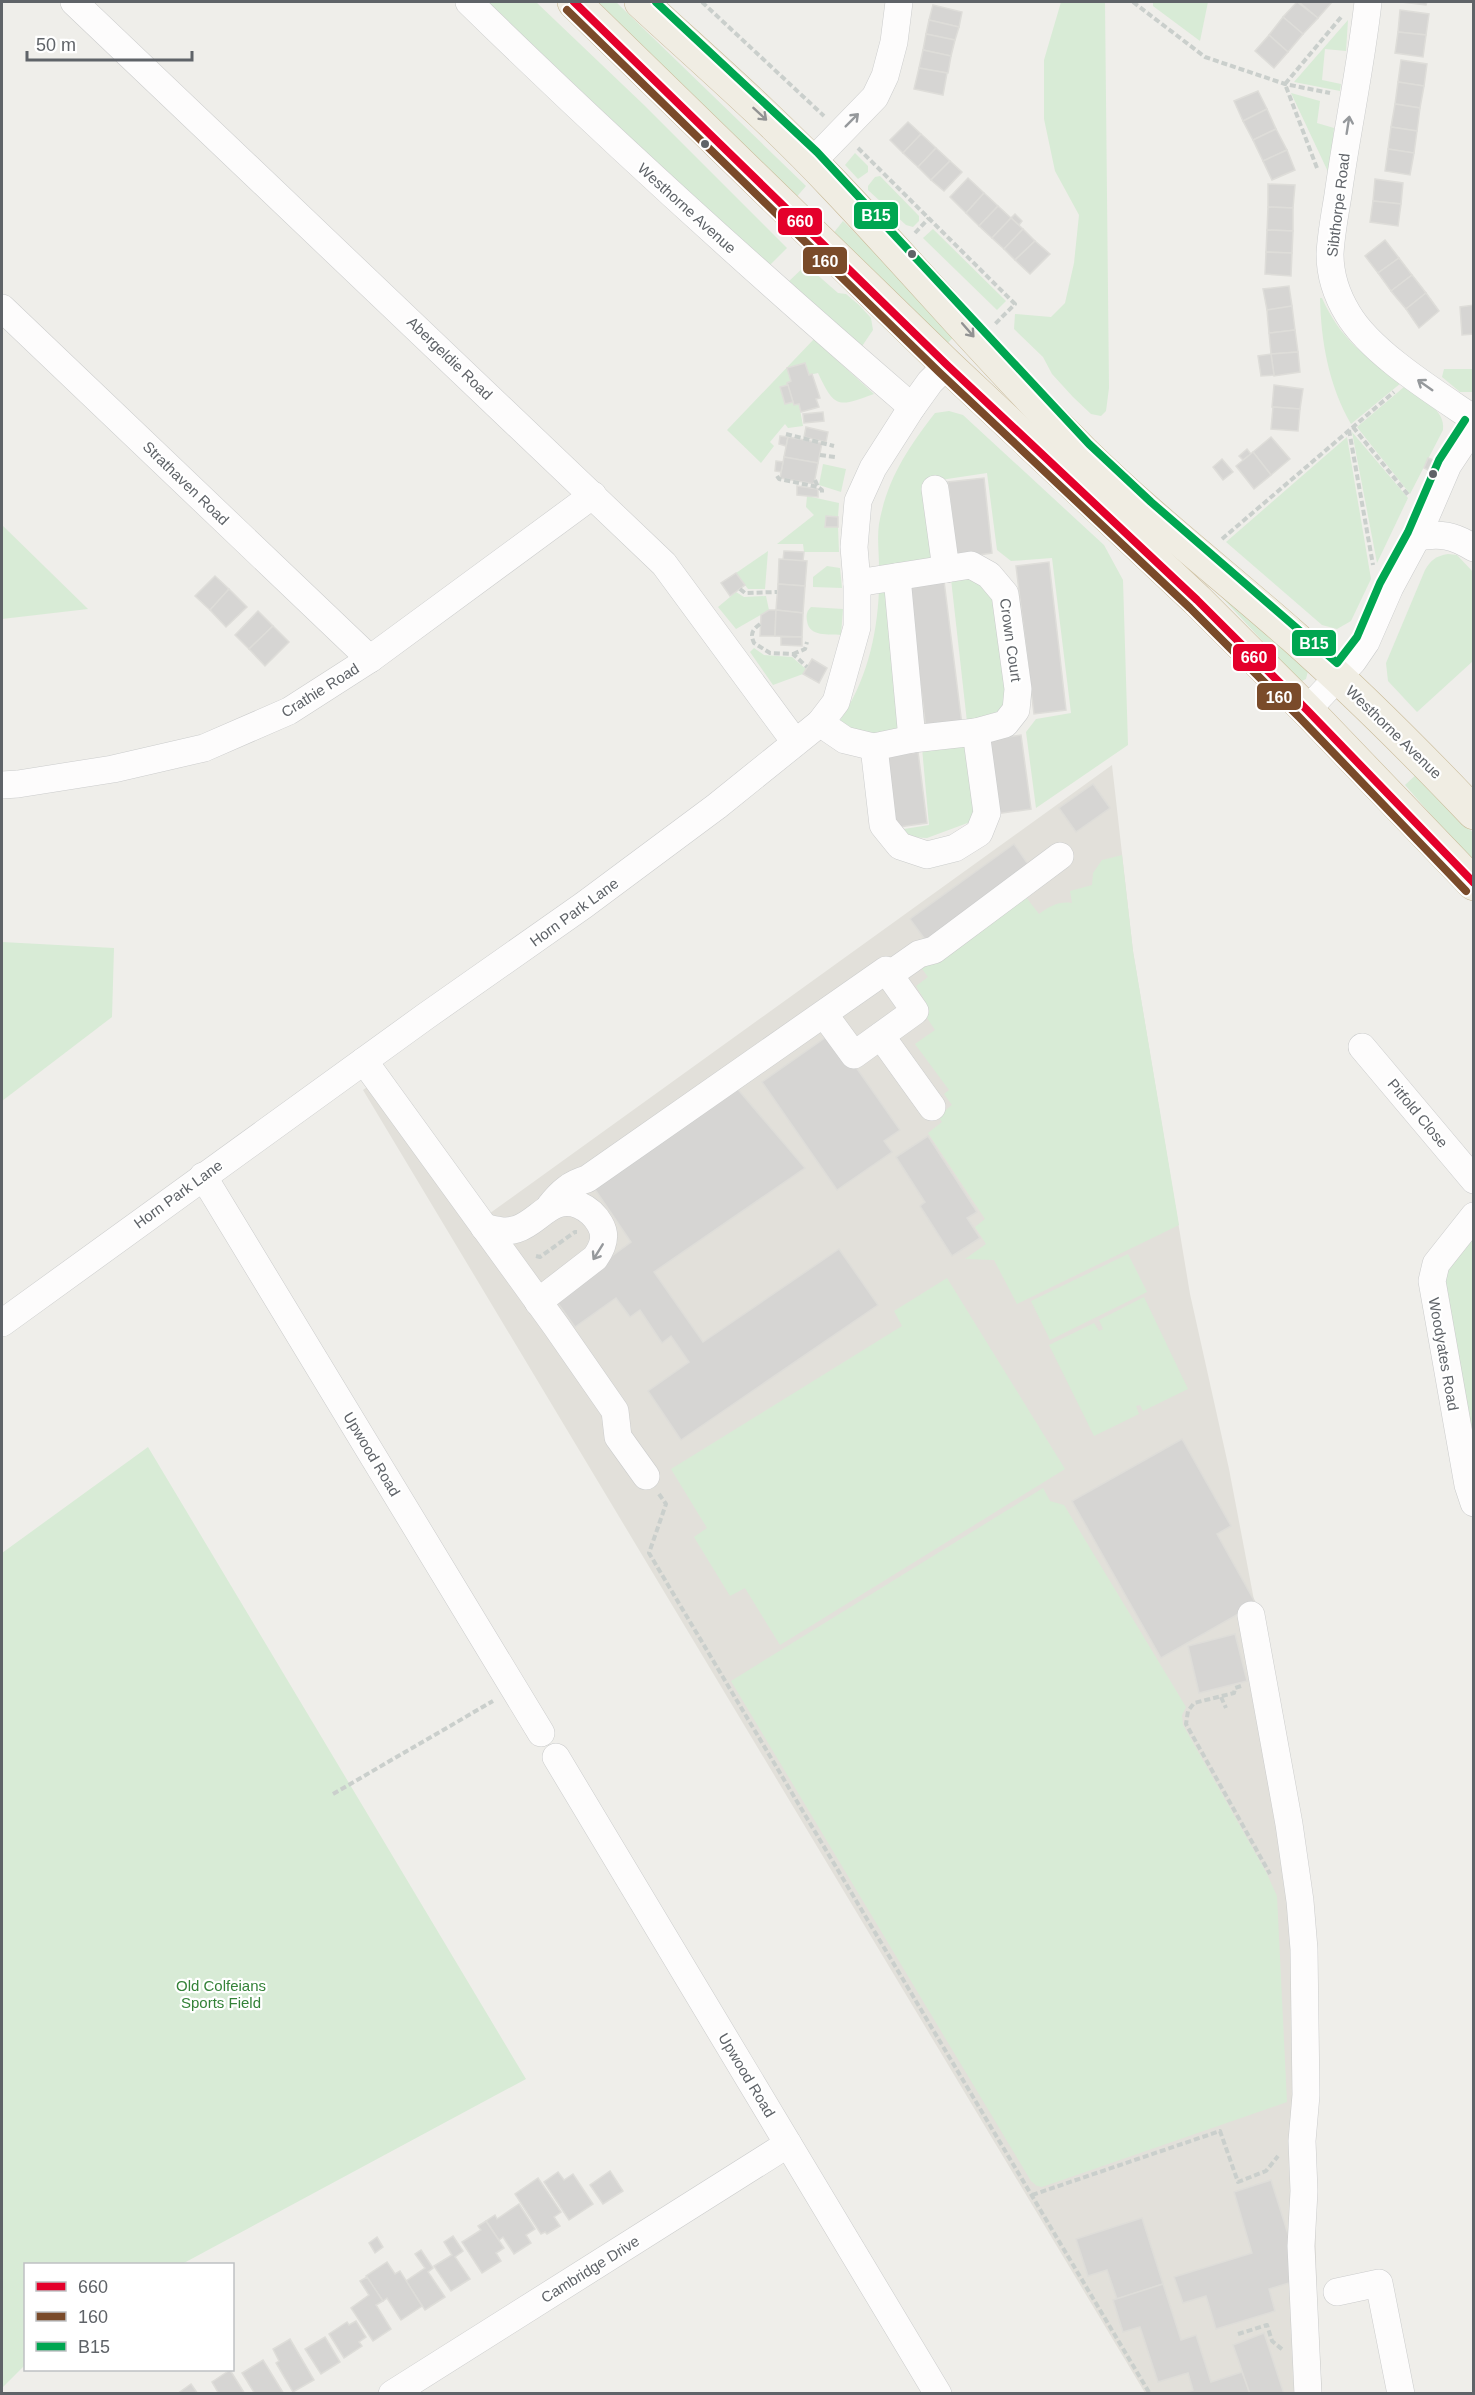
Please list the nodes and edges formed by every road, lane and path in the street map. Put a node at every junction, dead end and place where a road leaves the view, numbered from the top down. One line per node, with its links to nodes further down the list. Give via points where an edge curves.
1 (74, 2): 31 (street, Abergeldie Road)
2 (469, 2): 18 (street, Westhorne Avenue, via 579,110)
3 (574, 2): 16 (highway)
4 (641, 2): 12 (highway, Westhorne Avenue, one-way to 12)
5 (702, 2): 11 (path)
6 (899, 2): 11 (street, one-way to 6, via 875,97 885,76)
7 (1133, 2): 9 (path, via 1205,57)
8 (1357, 6): 9 (path); 19 (street, Sibthorpe Road, one-way to 8, via 1412,376 1367,338 1337,295 1330,255)
9 (1285, 84): 10 (path); 13 (path)
10 (1331, 93)
11 (841, 131): 12 (street); 15 (path, via 1015,304 991,327)
12 (812, 162): 47 (highway, Westhorne Avenue, one-way to 47, via 1084,453)
13 (1320, 176)
14 (2, 308): 45 (street, Strathaven Road)
15 (995, 333)
16 (947, 365): 18 (street, Horn Park Lane); 48 (highway, via 1197,600)
17 (1397, 389): 21 (path)
18 (912, 407): 39 (street, Horn Park Lane, via 873,468 858,501 854,547)
19 (1473, 418)
20 (1473, 426): 33 (street, via 1448,465)
21 (1351, 428): 32 (path); 34 (path); 36 (path)
22 (786, 434): 23 (path)
23 (834, 446)
24 (820, 455): 25 (path)
25 (835, 457)
26 (777, 476): 28 (path)
27 (815, 480): 28 (path)
28 (818, 487): 30 (path)
29 (935, 489): 37 (street)
30 (822, 494)
31 (593, 495): 45 (street, Crathie Road); 52 (street, Abergeldie Road, via 664,564)
32 (1414, 504)
33 (1417, 537): 35 (street, via 1437,533); 47 (street, via 1366,642)
34 (1219, 542)
35 (1464, 543)
36 (1374, 566)
37 (946, 569): 38 (street, Crown Court); 50 (street, Crown Court, via 971,565 989,575 1005,594 1018,689 1016,710 1005,724)
38 (897, 577): 39 (street, Crown Court); 51 (street)
39 (857, 583): 49 (street, Horn Park Lane, via 855,636 836,702)
40 (740, 589): 41 (path, via 745,593)
41 (777, 592)
42 (760, 624): 44 (path, via 753,630 753,643 770,653)
43 (807, 642): 44 (path, via 805,648)
44 (793, 654): 46 (path)
45 (370, 659): 54 (street, Crathie Road, via 289,711 204,748 113,769)
46 (807, 667)
47 (1338, 678): 48 (street); 55 (highway, Westhorne Avenue)
48 (1307, 710): 57 (highway)
49 (820, 723): 52 (street, Horn Park Lane); 53 (street, Crown Court, via 845,740)
50 (976, 732): 51 (street, Crown Court); 53 (street, via 987,813 979,833 954,848 927,855 900,846 883,825)
51 (912, 739): 53 (street, Crown Court)
52 (795, 742): 62 (street, Horn Park Lane, via 594,898)
53 (874, 747)
54 (2, 785)
55 (1473, 813)
56 (1060, 856): 58 (street, via 934,950 919,954)
57 (1473, 884)
58 (889, 975): 59 (street, via 886,970); 60 (street, via 915,1011)
59 (824, 1014): 60 (street, via 854,1055); 65 (street)
60 (881, 1036): 63 (street)
61 (1362, 1047): 66 (street, Pitfold Close)
62 (364, 1061): 64 (street, Horn Park Lane); 70 (street)
63 (932, 1107)
64 (203, 1176): 72 (street, Horn Park Lane); 76 (street, Upwood Road)
65 (587, 1179): 67 (street); 68 (street, via 559,1194)
66 (1473, 1180)
67 (578, 1205): 68 (street, via 569,1201); 71 (street, one-way to 71, via 595,1216 604,1232 600,1250)
68 (550, 1206): 70 (street, via 520,1228 501,1231)
69 (1473, 1216): 74 (street, Woodyates Road, via 1436,1264 1432,1281)
70 (484, 1227): 71 (street)
71 (538, 1302): 73 (street, via 615,1412 618,1437)
72 (2, 1323)
73 (646, 1476): 86 (path, via 666,1503 649,1553)
74 (1473, 1503)
75 (1251, 1615): 93 (street, via 1289,1824 1304,1949 1306,2096 1301,2246)
76 (513, 1689): 80 (street, Upwood Road); 82 (path)
77 (1234, 1693): 78 (path)
78 (1221, 1697): 79 (path); 83 (path, via 1194,1702 1186,1724)
79 (1226, 1708)
80 (541, 1733)
81 (556, 1757): 84 (street, Upwood Road)
82 (333, 1794)
83 (1272, 1877)
84 (788, 2144): 90 (street, Cambridge Drive); 91 (street, Upwood Road)
85 (1281, 2153): 86 (path, via 1266,2171 1238,2182 1220,2131)
86 (1032, 2194): 92 (path)
87 (1337, 2292): 94 (street, via 1379,2283)
88 (1238, 2334): 89 (path, via 1267,2325 1272,2341)
89 (1290, 2355)
90 (392, 2394)
91 (938, 2394)
92 (1150, 2394)
93 (1308, 2394)
94 (1401, 2394)

